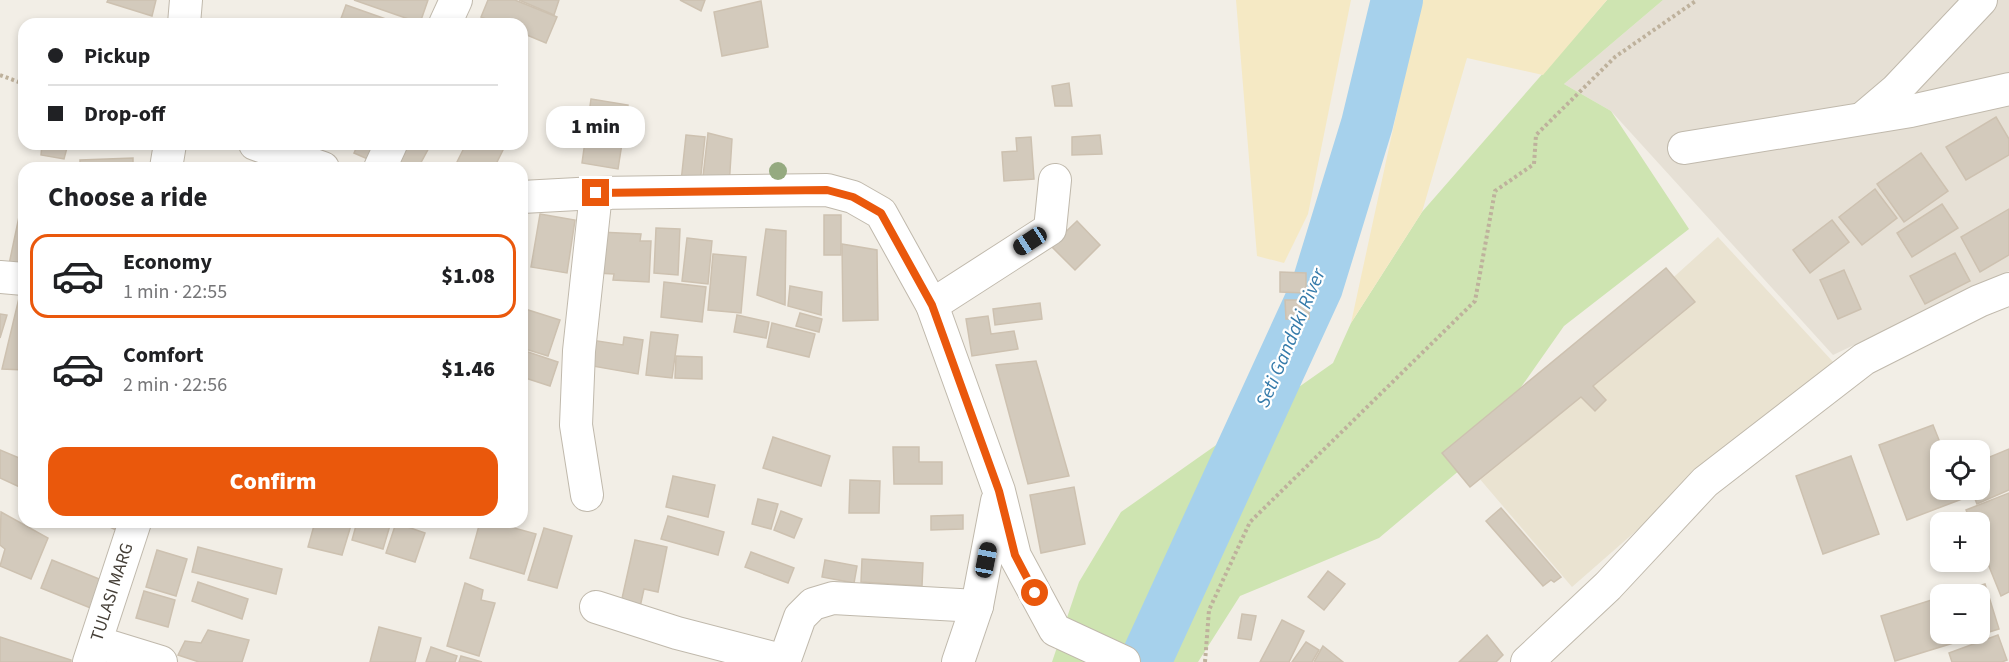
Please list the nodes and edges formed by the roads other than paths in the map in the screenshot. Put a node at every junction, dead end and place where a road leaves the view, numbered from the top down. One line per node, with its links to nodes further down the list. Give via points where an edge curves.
1 (186, 0): 4 (street)
2 (456, 0): 5 (street)
3 (1981, 0): 7 (street, via 1896,90)
4 (184, 18)
5 (448, 18)
6 (2009, 89): 7 (street)
7 (1862, 118): 8 (street)
8 (1684, 148)
9 (272, 150): 10 (street)
10 (306, 162)
11 (1055, 180): 17 (street, via 1050,229)
12 (596, 193): 13 (street); 17 (street, via 827,190 853,197 881,213); 19 (street, via 579,351 576,425)
13 (528, 197)
14 (0, 277): 15 (street)
15 (18, 278)
16 (2009, 289): 28 (street, via 1864,359 1705,482 1608,585)
17 (932, 305): 18 (street)
18 (999, 491): 21 (street); 27 (street, via 1015,555 1055,630)
19 (587, 495)
20 (133, 528): 23 (street, TULASI MARG)
21 (977, 606): 24 (street, via 833,598 813,604 801,616); 26 (street)
22 (596, 607): 24 (street)
23 (92, 652): 25 (street)
24 (785, 661)
25 (161, 662)
26 (958, 662)
27 (1124, 662)
28 (1527, 662)

